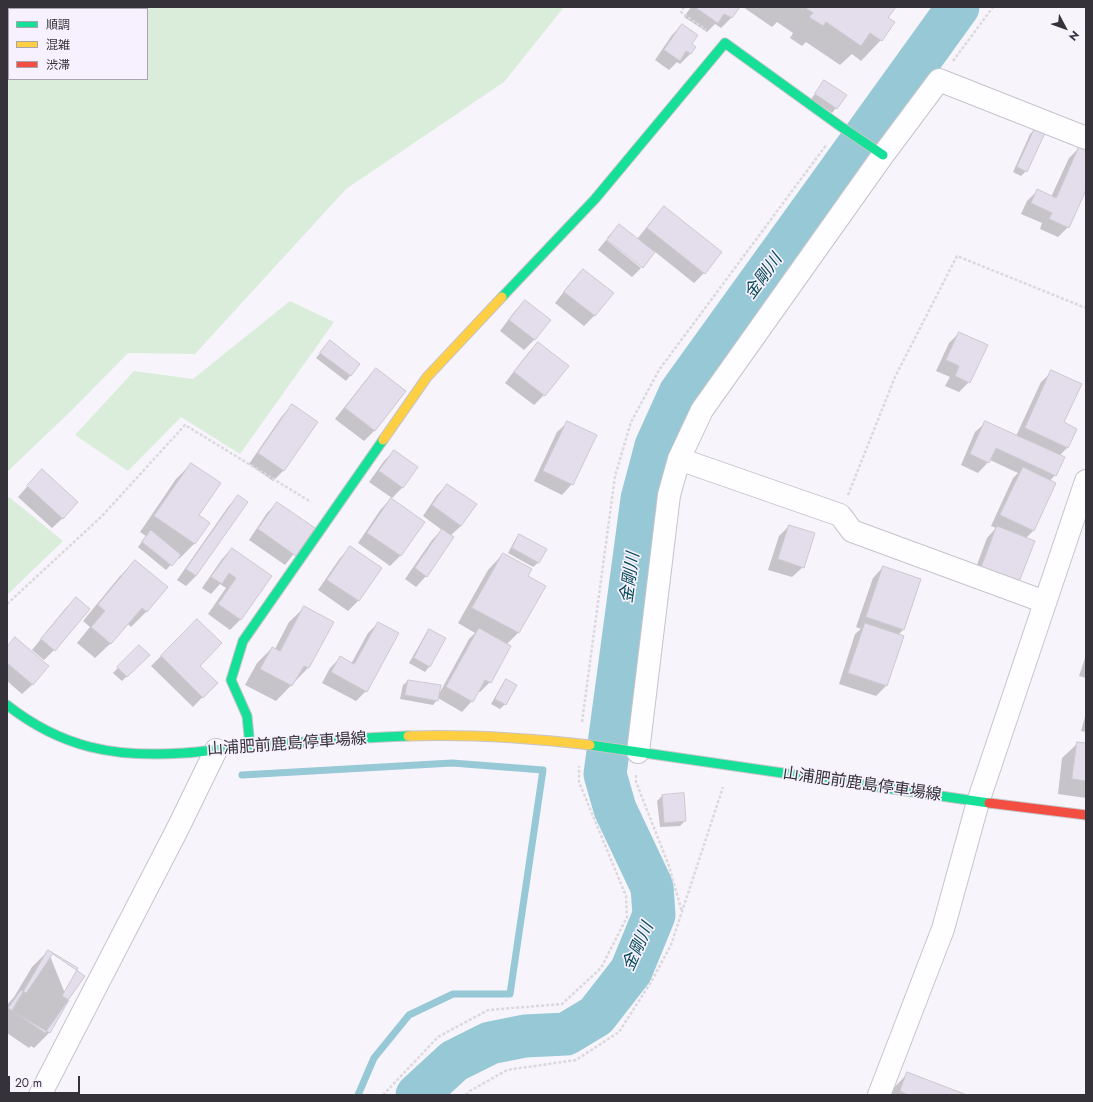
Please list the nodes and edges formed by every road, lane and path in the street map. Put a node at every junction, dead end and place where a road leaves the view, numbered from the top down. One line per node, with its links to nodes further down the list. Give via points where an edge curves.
1 (684, 7): 3 (path, via 680,12)
2 (993, 7): 4 (path)
3 (725, 44): 6 (main road); 10 (main road, via 595,199 427,377)
4 (939, 80): 5 (street); 6 (street)
5 (1086, 138)
6 (883, 155): 8 (street, via 702,410)
7 (1086, 308): 11 (path, via 957,256 895,376)
8 (679, 459): 11 (street); 18 (street, via 669,495)
9 (1086, 481): 12 (street)
10 (332, 515): 13 (path, via 185,425 102,516); 16 (main road, via 243,641 231,680 247,716)
11 (840, 515): 12 (street, via 852,531)
12 (1045, 602): 20 (street)
13 (7, 604)
14 (7, 705): 17 (main road, 山浦肥前鹿島停車場線, via 44,729 73,743 114,752 160,754)
15 (579, 744): 16 (main road, 山浦肥前鹿島停車場線, via 483,735 430,735); 18 (main road, 山浦肥前鹿島停車場線); 24 (path, via 579,782 626,896 627,917 601,968 562,1004 488,1010 438,1038)
16 (250, 746): 17 (main road, 山浦肥前鹿島停車場線)
17 (216, 750): 23 (street, via 178,830)
18 (638, 752): 19 (main road, 山浦肥前鹿島停車場線); 22 (path, via 636,782 670,866)
19 (730, 765): 20 (main road, 山浦肥前鹿島停車場線); 22 (path)
20 (978, 802): 21 (main road, 山浦肥前鹿島停車場線); 26 (street, via 943,929)
21 (1086, 815)
22 (682, 912): 25 (path, via 671,944 620,1032 576,1060 507,1070)
23 (40, 1095)
24 (384, 1095)
25 (466, 1095)
26 (879, 1095)

